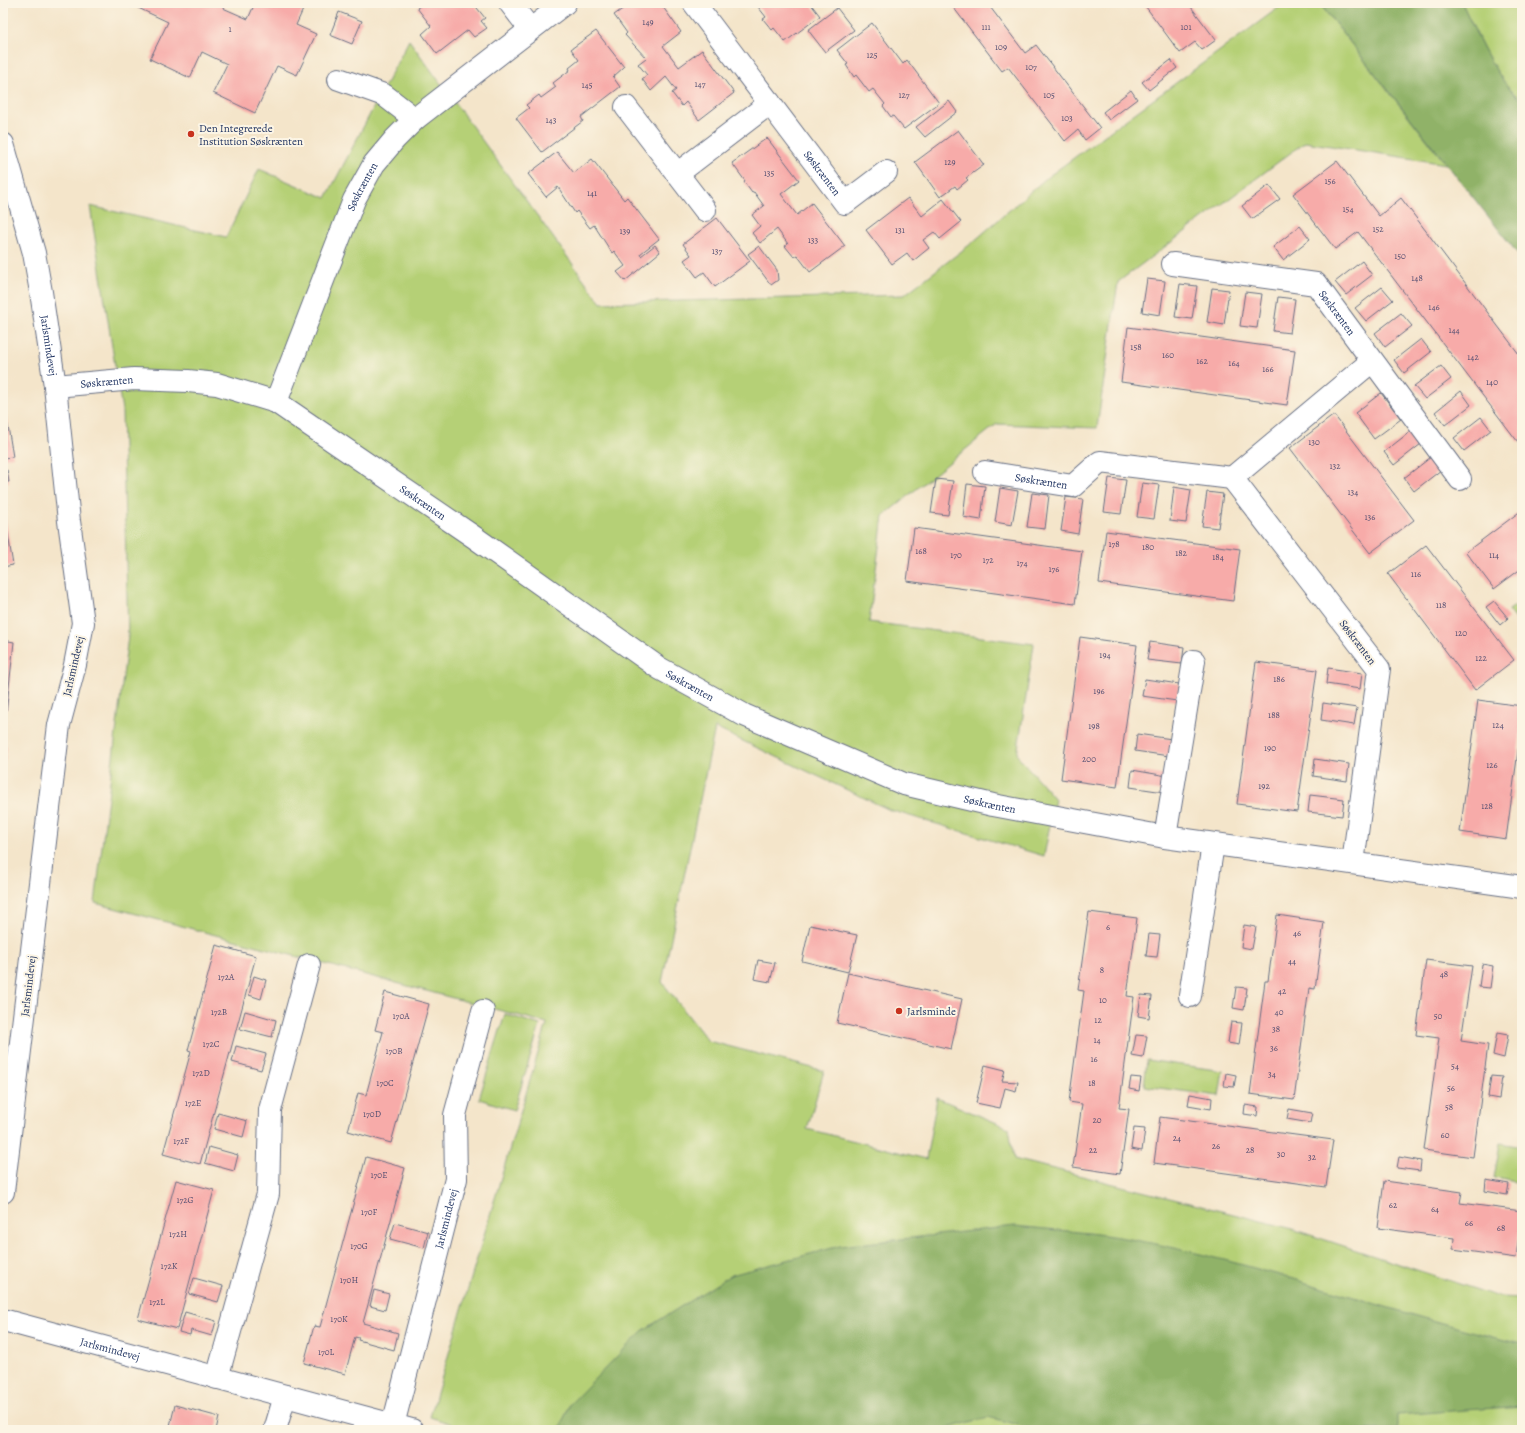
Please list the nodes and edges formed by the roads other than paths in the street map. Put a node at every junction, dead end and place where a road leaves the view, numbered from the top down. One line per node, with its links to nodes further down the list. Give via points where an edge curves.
1 (510, 3): 4 (street)
2 (565, 3): 4 (street, Søskrænten)
3 (694, 3): 6 (street, Søskrænten)
4 (530, 29): 8 (street, Søskrænten)
5 (339, 79): 8 (street, via 384,96)
6 (770, 103): 10 (street, Søskrænten, via 845,203); 11 (street)
7 (626, 107): 11 (street)
8 (415, 119): 16 (street, Søskrænten, via 394,139 374,164 354,200)
9 (3, 144): 15 (street, Jarlsmindevej, via 34,253)
10 (886, 172)
11 (677, 174): 12 (street)
12 (705, 210)
13 (1173, 264): 14 (street, Søskrænten, via 1316,284)
14 (1372, 361): 18 (street); 19 (street, Søskrænten)
15 (55, 386): 16 (street, Søskrænten, via 134,379 188,381 217,384); 28 (street, Jarlsmindevej, via 83,623 60,725)
16 (276, 402): 21 (street, Søskrænten, via 474,537 659,668 744,715 904,784 993,806)
17 (985, 472): 18 (street, Søskrænten, via 1072,486 1100,462)
18 (1232, 478): 23 (street, Søskrænten, via 1379,669)
19 (1460, 480)
20 (1194, 661): 21 (street)
21 (1165, 837): 22 (street, Søskrænten)
22 (1213, 844): 23 (street, Søskrænten); 26 (street)
23 (1353, 863): 24 (street, Søskrænten)
24 (1522, 887)
25 (309, 965): 31 (street, via 270,1110 268,1194)
26 (1190, 996)
27 (482, 1011): 33 (street, Jarlsmindevej, via 456,1115 456,1179)
28 (5, 1159): 29 (street, Jarlsmindevej)
29 (3, 1192)
30 (3, 1320): 31 (street, Jarlsmindevej)
31 (217, 1378): 32 (street, Jarlsmindevej)
32 (286, 1396): 33 (street, Jarlsmindevej); 34 (street)
33 (403, 1427)
34 (275, 1430)

